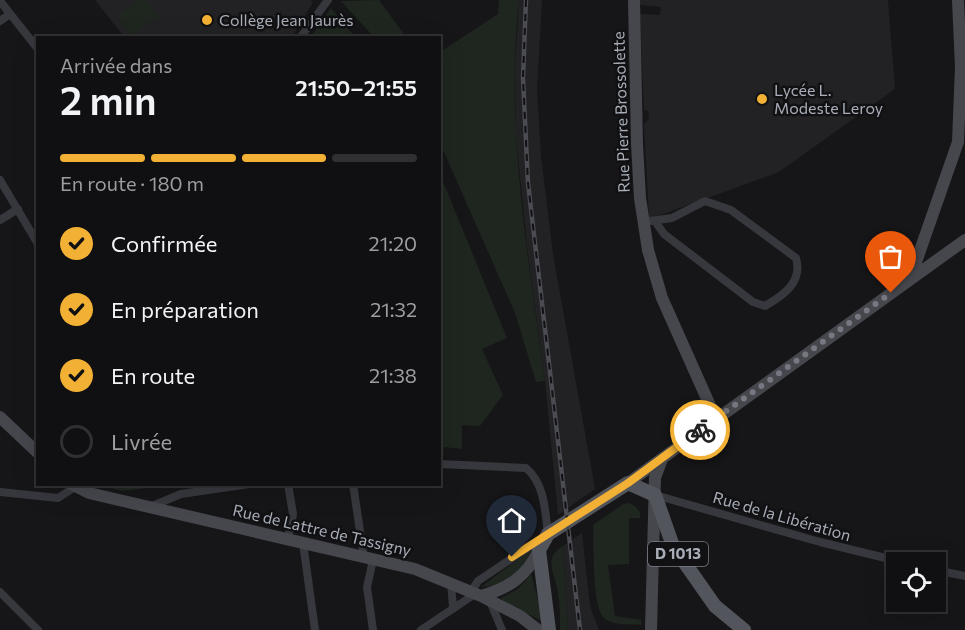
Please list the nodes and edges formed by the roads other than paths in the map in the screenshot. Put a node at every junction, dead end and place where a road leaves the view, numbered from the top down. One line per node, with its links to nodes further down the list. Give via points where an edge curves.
1 (328, 0): 7 (street)
2 (634, 0): 12 (main road, Rue Pierre Brossolette, via 637,144)
3 (958, 0): 15 (main road, via 958,142)
4 (0, 1): 5 (street)
5 (10, 14): 6 (street); 8 (street)
6 (0, 21)
7 (301, 36)
8 (36, 46)
9 (0, 180): 10 (street)
10 (18, 209): 11 (street); 13 (street)
11 (0, 220)
12 (649, 222): 12 (street, via 672,218 705,201 730,210 796,258 799,273 791,287 765,306 753,302); 19 (main road, Rue Pierre Brossolette, via 662,298)
13 (36, 240)
14 (965, 240): 16 (main road)
15 (923, 242): 16 (main road); 17 (main road, via 916,262)
16 (933, 263): 17 (main road)
17 (918, 274): 19 (main road)
18 (0, 417): 20 (main road)
19 (716, 419): 21 (main road)
20 (36, 451)
21 (664, 456): 23 (main road); 30 (main road, via 657,468)
22 (441, 464): 32 (street, via 526,468 536,476)
23 (628, 483): 30 (main road); 32 (main road)
24 (74, 486): 29 (street, via 58,498)
25 (77, 486): 31 (main road, Rue de Lattre de Tassigny, via 89,493)
26 (235, 486): 31 (street, via 181,494)
27 (288, 486): 33 (street, via 294,514)
28 (353, 486): 37 (street)
29 (0, 492)
30 (655, 495): 36 (street, Rue de la Libération); 51 (main road); 52 (main road, D 1013, via 673,546 715,606)
31 (152, 506): 33 (main road, Rue de Lattre de Tassigny)
32 (548, 534): 35 (main road); 42 (street, via 478,581)
33 (288, 539): 34 (main road, Rue de Lattre de Tassigny)
34 (303, 543): 37 (main road, Rue de Lattre de Tassigny); 45 (street)
35 (539, 550): 42 (main road, via 520,579 507,588); 50 (main road)
36 (886, 558)
37 (368, 559): 40 (main road, Rue de Lattre de Tassigny, via 415,569); 46 (street)
38 (946, 572): 39 (street)
39 (965, 576)
40 (451, 583): 42 (main road, Rue de Lattre de Tassigny); 43 (street)
41 (0, 592): 44 (street)
42 (479, 596): 43 (street); 48 (street); 49 (main road, Rue de Lattre de Tassigny, via 520,616)
43 (453, 607): 47 (street)
44 (38, 630)
45 (315, 630)
46 (373, 630)
47 (421, 630)
48 (502, 630)
49 (538, 630)
50 (549, 630)
51 (651, 630)
52 (744, 630)

